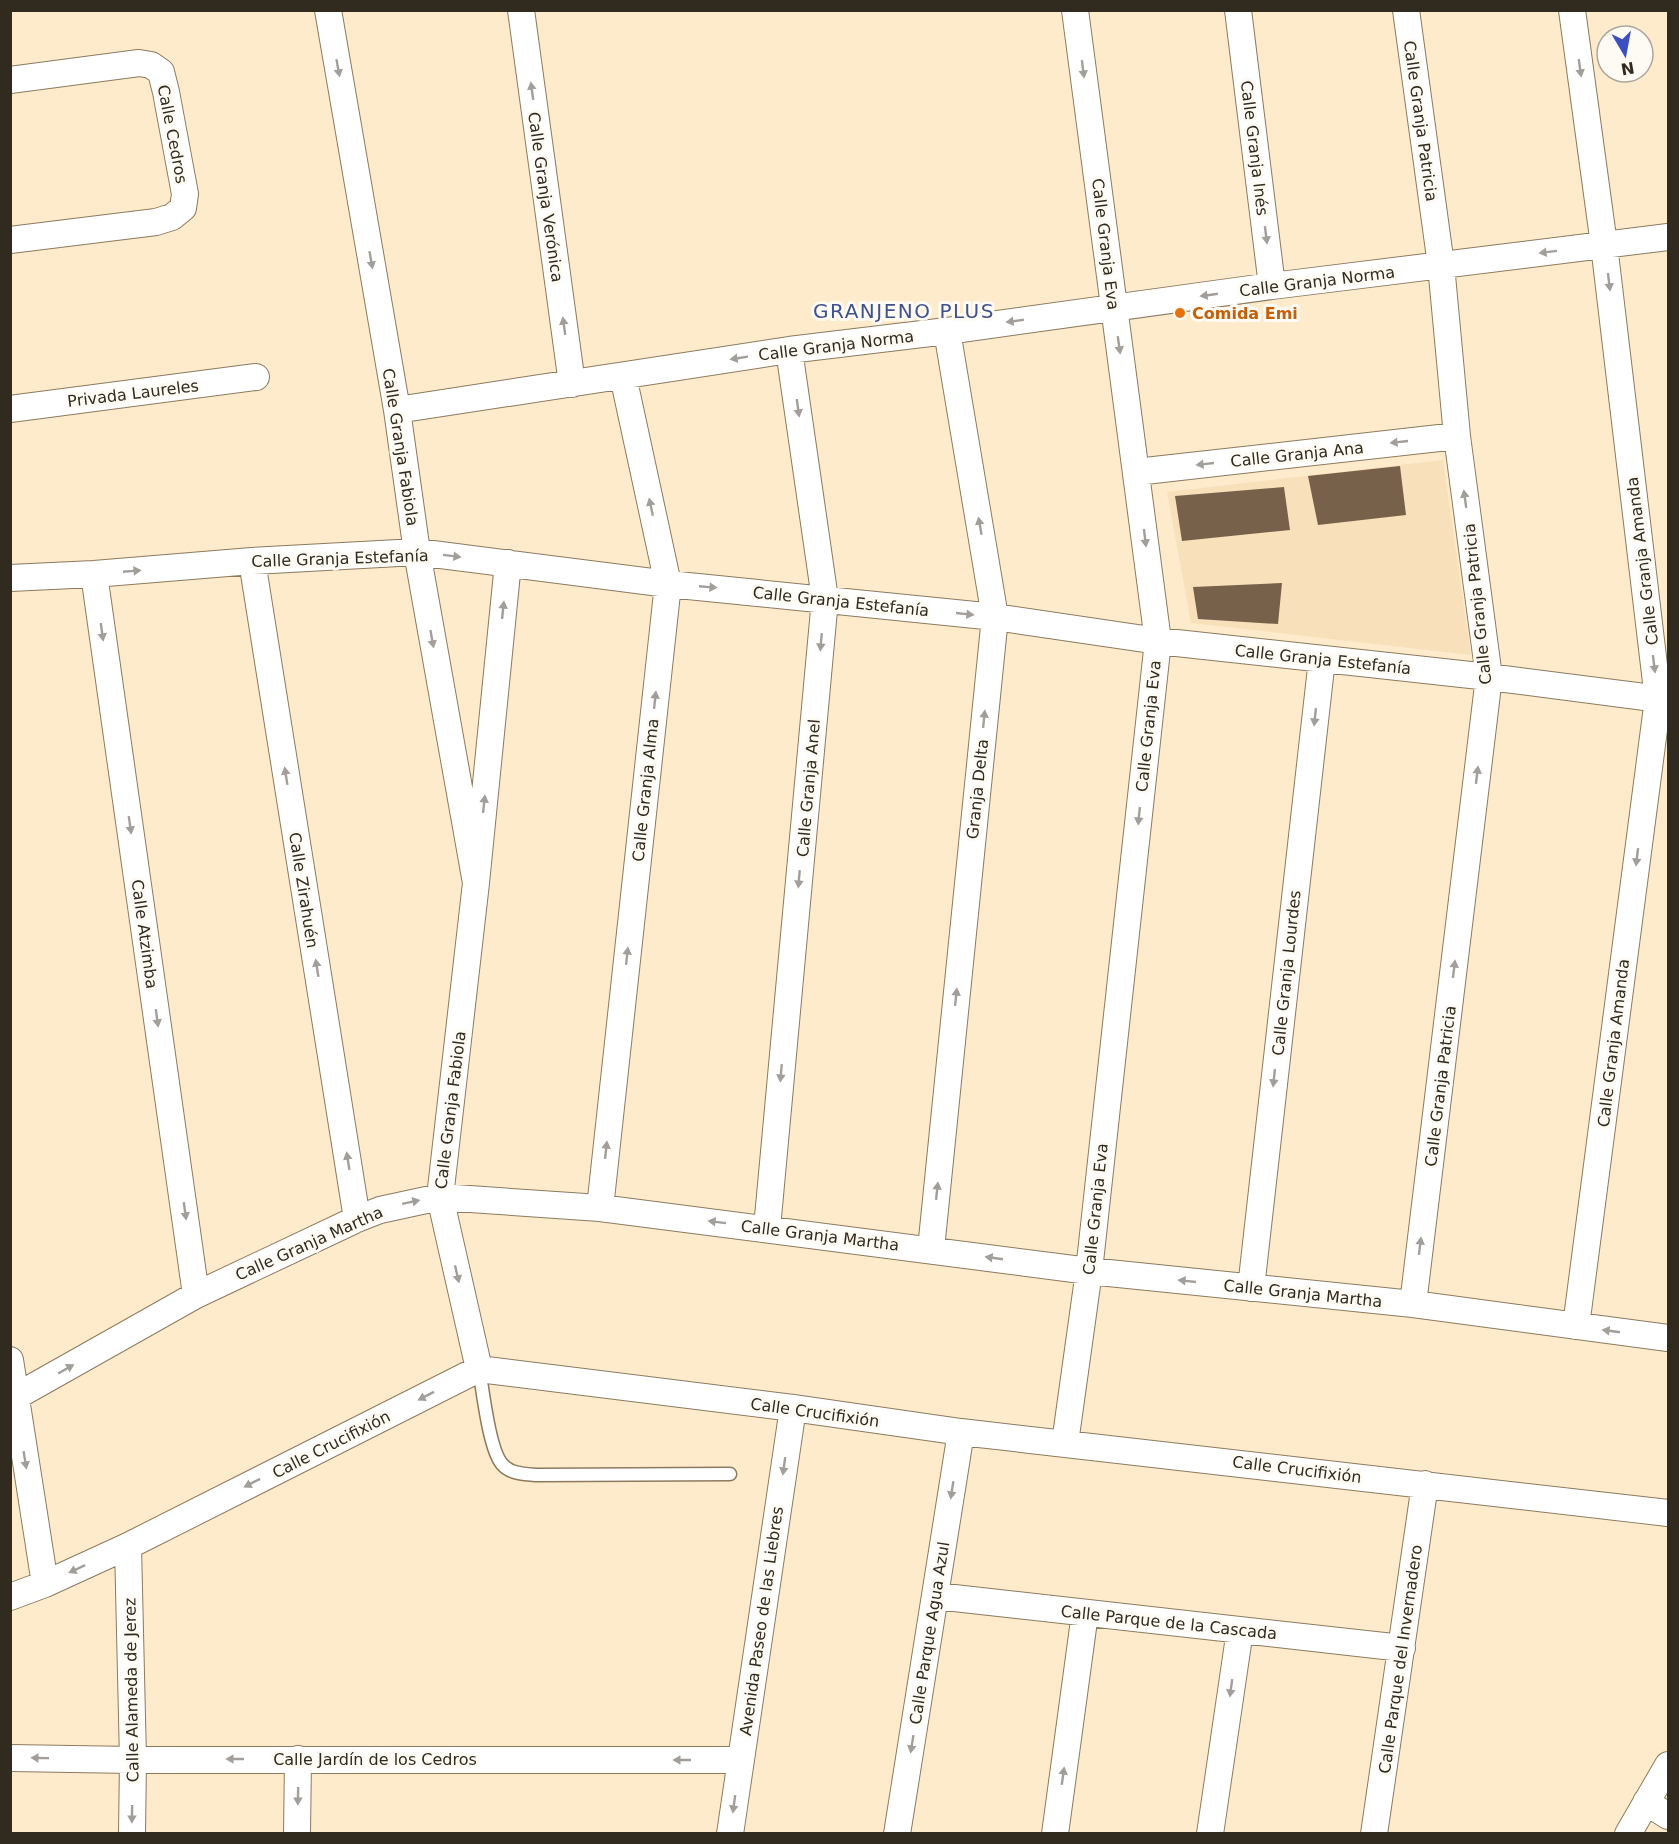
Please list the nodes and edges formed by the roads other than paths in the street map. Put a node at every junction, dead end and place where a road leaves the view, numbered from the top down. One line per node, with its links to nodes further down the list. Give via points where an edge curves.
1 (328, 10): 20 (street, Calle Granja Fabiola, one-way to 20)
2 (521, 10): 18 (street, Calle Granja Verónica, one-way to 2)
3 (1076, 10): 13 (street, Calle Granja Eva, one-way to 13)
4 (1238, 10): 12 (street, Calle Granja Inés, one-way to 12)
5 (1406, 10): 11 (street, Calle Granja Patricia)
6 (1572, 10): 10 (street, Calle Granja Amanda, one-way to 10)
7 (10, 80): 9 (street, Calle Cedros, via 139,63 151,65 161,72 185,194 183,208 156,222)
8 (1668, 237): 10 (street, Calle Granja Norma)
9 (10, 240)
10 (1604, 245): 11 (street, Calle Granja Norma, one-way to 11); 34 (street, Calle Granja Amanda, one-way to 34)
11 (1441, 265): 12 (street, Calle Granja Norma); 21 (street, Calle Granja Patricia)
12 (1272, 286): 13 (street, Calle Granja Norma, one-way to 13)
13 (1114, 307): 14 (street, Calle Granja Norma, one-way to 14); 22 (street, Calle Granja Eva, one-way to 22)
14 (947, 331): 15 (street, Calle Granja Norma); 30 (street, Granja Delta, one-way to 14)
15 (789, 350): 16 (street, Calle Granja Norma, one-way to 16); 29 (street, Calle Granja Anel, one-way to 29)
16 (623, 376): 18 (street, Calle Granja Norma); 28 (street, Calle Granja Alma, one-way to 16)
17 (256, 377): 19 (street, Privada Laureles)
18 (572, 384): 20 (street, Calle Granja Norma)
19 (10, 409)
20 (397, 410): 23 (street, Calle Granja Fabiola)
21 (1457, 436): 22 (street, Calle Granja Ana, one-way to 22); 33 (street, Calle Granja Patricia, one-way to 21)
22 (1136, 472): 31 (street, Calle Granja Eva, one-way to 31)
23 (417, 552): 24 (street, Calle Granja Estefanía); 25 (street, Calle Granja Estefanía, one-way to 25); 35 (street, Calle Granja Fabiola, one-way to 35)
24 (252, 561): 26 (street, Calle Granja Estefanía, one-way to 24); 38 (street, Calle Zirahuén, one-way to 24)
25 (508, 563): 28 (street, Calle Granja Estefanía); 35 (street, Calle Granja Fabiola, one-way to 25)
26 (94, 574): 27 (street, Calle Granja Estefanía); 43 (street, Calle Atzimba, one-way to 43)
27 (10, 578)
28 (668, 584): 29 (street, Calle Granja Estefanía, one-way to 29); 37 (street, Calle Granja Alma, one-way to 28)
29 (825, 598): 30 (street, Calle Granja Estefanía, one-way to 30); 39 (street, Calle Granja Anel, one-way to 39)
30 (995, 617): 31 (street, Calle Granja Estefanía); 40 (street, Granja Delta, one-way to 30)
31 (1158, 641): 32 (street, Calle Granja Estefanía); 41 (street, Calle Granja Eva, one-way to 41)
32 (1322, 659): 33 (street, Calle Granja Estefanía); 42 (street, Calle Granja Lourdes, one-way to 42)
33 (1489, 677): 34 (street, Calle Granja Estefanía); 44 (street, Calle Granja Patricia, one-way to 33)
34 (1663, 699): 45 (street, Calle Granja Amanda, one-way to 45)
35 (476, 883): 36 (street, Calle Granja Fabiola)
36 (440, 1197): 37 (street, Calle Granja Martha); 38 (street, Calle Granja Martha, one-way to 36); 48 (street, Calle Granja Fabiola, one-way to 48)
37 (600, 1208): 39 (street, Calle Granja Martha, one-way to 37)
38 (357, 1219): 43 (street, Calle Granja Martha)
39 (767, 1228): 40 (street, Calle Granja Martha)
40 (931, 1249): 41 (street, Calle Granja Martha, one-way to 40)
41 (1089, 1270): 42 (street, Calle Granja Martha, one-way to 41); 52 (street, Calle Granja Eva)
42 (1251, 1288): 44 (street, Calle Granja Martha)
43 (196, 1295): 49 (street, Calle Granja Martha, one-way to 43)
44 (1413, 1304): 45 (street, Calle Granja Martha)
45 (1576, 1326): 46 (street, Calle Granja Martha, one-way to 45)
46 (1668, 1338)
47 (10, 1360): 49 (street)
48 (479, 1369): 50 (street, Calle Crucifixión); 53 (lane, via 495,1452 503,1465 518,1473); 56 (street, Calle Crucifixión, one-way to 56)
49 (13, 1397): 57 (street, one-way to 57)
50 (793, 1408): 51 (street, Calle Crucifixión); 66 (street, Avenida Paseo de las Liebres, one-way to 66)
51 (961, 1432): 52 (street, Calle Crucifixión); 58 (street, Calle Parque Agua Azul, one-way to 58)
52 (1065, 1443): 54 (street, Calle Crucifixión)
53 (730, 1474)
54 (1425, 1484): 55 (street, Calle Crucifixión); 62 (street, Calle Parque del Invernadero)
55 (1668, 1513)
56 (128, 1546): 57 (street, Calle Crucifixión, one-way to 57); 65 (street, Calle Alameda de Jerez)
57 (45, 1584): 59 (street, Calle Crucifixión)
58 (936, 1596): 60 (street, Calle Parque de la Cascada); 73 (street, Calle Parque Agua Azul, one-way to 73)
59 (10, 1597)
60 (1085, 1613): 61 (street, Calle Parque de la Cascada); 74 (street, one-way to 60)
61 (1240, 1630): 62 (street, Calle Parque de la Cascada); 75 (street, one-way to 75)
62 (1402, 1648): 76 (street, Calle Parque del Invernadero)
63 (10, 1758): 65 (street, Calle Jardín de los Cedros, one-way to 63)
64 (298, 1759): 65 (street, Calle Jardín de los Cedros, one-way to 65); 66 (street, Calle Jardín de los Cedros, one-way to 64); 71 (street, one-way to 71)
65 (133, 1760): 70 (street, Calle Alameda de Jerez, one-way to 70)
66 (740, 1760): 72 (street, Avenida Paseo de las Liebres, one-way to 72)
67 (1668, 1765): 68 (street)
68 (1646, 1802): 69 (street); 77 (street)
69 (1668, 1816)
70 (132, 1833)
71 (297, 1833)
72 (730, 1833)
73 (897, 1833)
74 (1055, 1833)
75 (1210, 1833)
76 (1374, 1833)
77 (1628, 1833)

